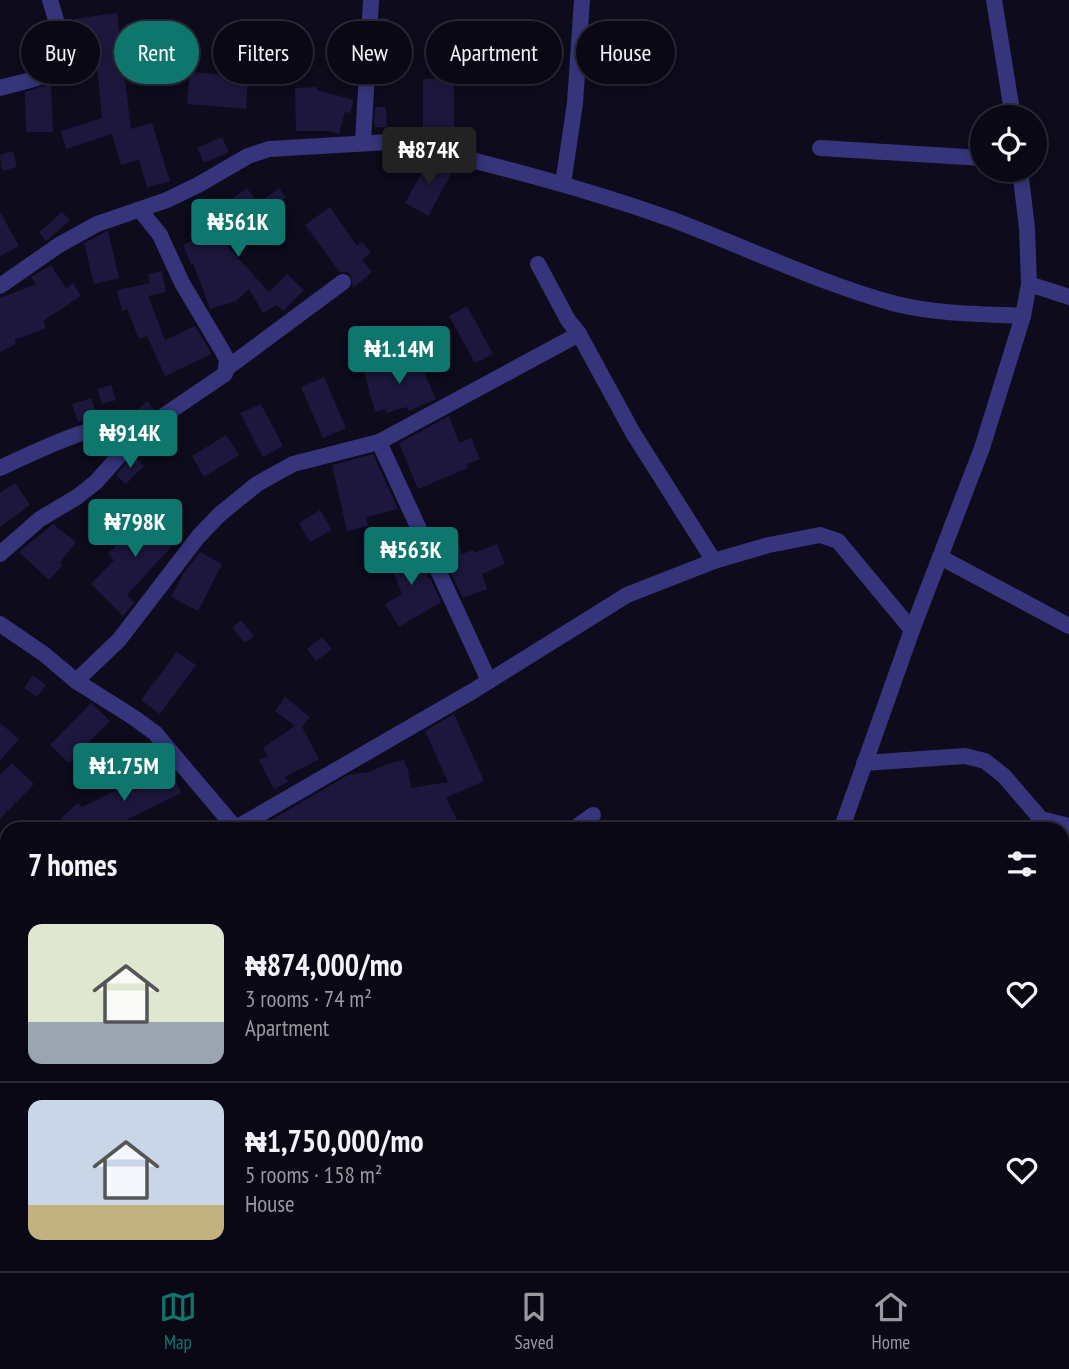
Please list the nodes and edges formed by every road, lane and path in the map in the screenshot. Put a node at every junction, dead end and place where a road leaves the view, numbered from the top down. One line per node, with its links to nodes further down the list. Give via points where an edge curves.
1 (50, 0): 5 (street, via 58,30 59,61 50,72)
2 (371, 0): 7 (street)
3 (582, 0): 11 (street, via 575,103)
4 (994, 0): 6 (street)
5 (0, 88)
6 (1011, 105)
7 (363, 142): 11 (street, via 403,143); 12 (street, via 259,152)
8 (820, 148): 9 (street)
9 (970, 157)
10 (1021, 182): 15 (street)
11 (563, 184): 18 (street, via 671,219 899,305)
12 (140, 210): 16 (street, via 97,224); 20 (street, via 160,234 182,284 227,360)
13 (538, 264): 19 (street)
14 (343, 282): 20 (street)
15 (1028, 284): 17 (street); 18 (street)
16 (0, 286)
17 (1069, 297)
18 (1023, 316): 25 (street, via 982,448)
19 (579, 334): 21 (street); 26 (street, via 633,433)
20 (227, 368): 22 (street, via 221,378 178,404)
21 (379, 442): 30 (street, via 293,464 257,484 198,537 118,640); 31 (street)
22 (124, 450): 23 (street, via 102,427); 24 (street, via 96,482 40,519)
23 (0, 468)
24 (0, 554)
25 (940, 557): 28 (street); 29 (street)
26 (714, 561): 29 (street, via 820,535 838,541); 31 (street, via 626,595)
27 (0, 624): 30 (street)
28 (1069, 626)
29 (912, 630): 32 (street)
30 (76, 681): 34 (street, via 155,733)
31 (489, 681): 35 (street)
32 (864, 763): 37 (street); 38 (street, via 965,756 985,761 1041,819)
33 (593, 815): 36 (street)
34 (231, 822)
35 (249, 822)
36 (583, 822)
37 (844, 822)
38 (1053, 822)

